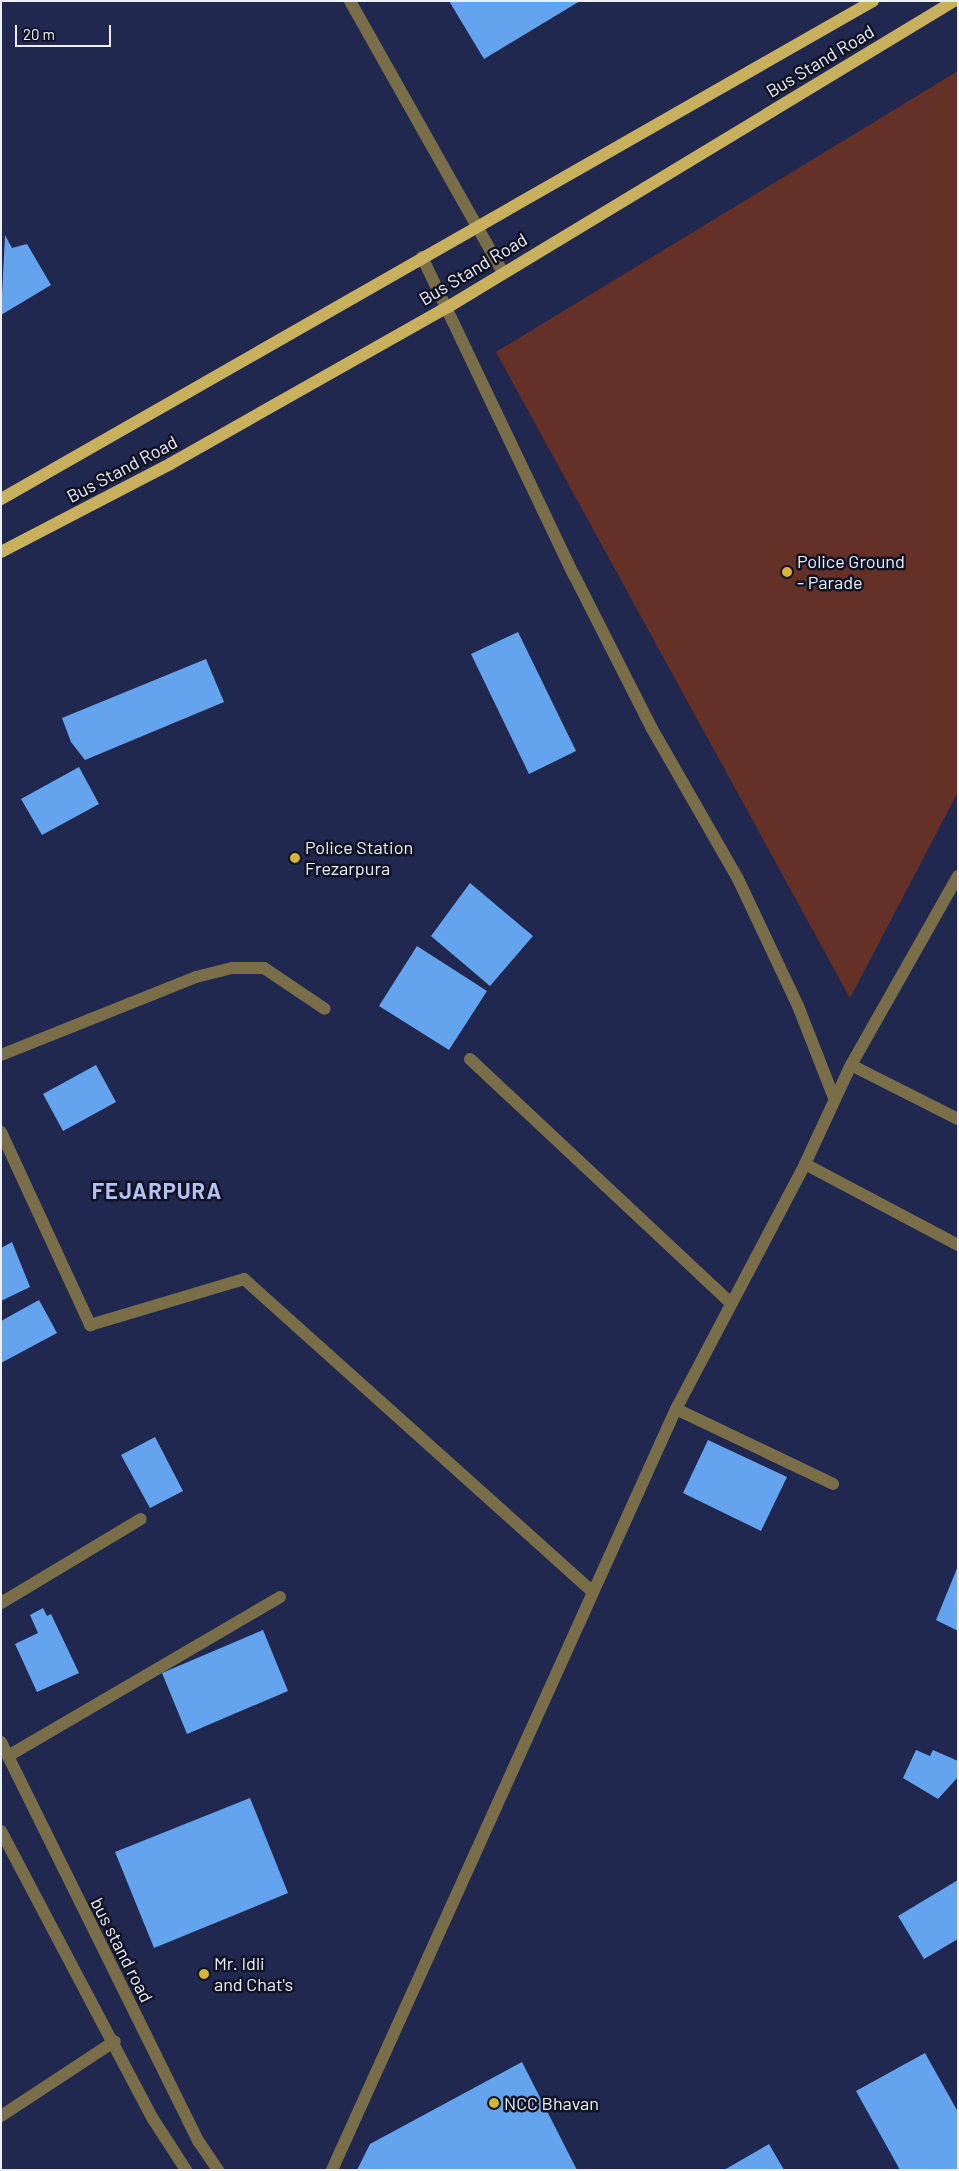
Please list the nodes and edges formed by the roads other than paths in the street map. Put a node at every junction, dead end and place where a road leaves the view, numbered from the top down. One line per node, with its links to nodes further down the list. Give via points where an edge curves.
1 (350, 1): 4 (street)
2 (873, 1): 4 (main road, Bus Stand Road)
3 (954, 1): 6 (main road, Bus Stand Road)
4 (476, 227): 5 (main road, Bus Stand Road); 6 (street)
5 (422, 257): 7 (street); 8 (main road, Bus Stand Road)
6 (503, 272): 7 (main road, Bus Stand Road)
7 (448, 307): 9 (main road, Bus Stand Road, via 170,464); 15 (street, via 574,575 651,727 738,879 798,1006)
8 (1, 500)
9 (1, 552)
10 (958, 876): 14 (street)
11 (326, 1009): 12 (street, via 264,968 232,968 196,977)
12 (1, 1055)
13 (470, 1059): 20 (street)
14 (851, 1065): 15 (street); 16 (street)
15 (834, 1098): 18 (street)
16 (958, 1119)
17 (1, 1132): 24 (street, via 90,1325 244,1279)
18 (805, 1164): 19 (street); 20 (street)
19 (958, 1246)
20 (730, 1302): 21 (street)
21 (676, 1409): 22 (street); 24 (street)
22 (833, 1484)
23 (141, 1519): 26 (street)
24 (593, 1592): 34 (street)
25 (280, 1597): 28 (street)
26 (1, 1603)
27 (1, 1742): 28 (street, bus stand road)
28 (8, 1756): 33 (street, bus stand road, via 199,2142)
29 (1, 1831): 30 (street)
30 (115, 2041): 31 (street); 32 (street, via 153,2119)
31 (1, 2116)
32 (186, 2170)
33 (218, 2170)
34 (332, 2170)

